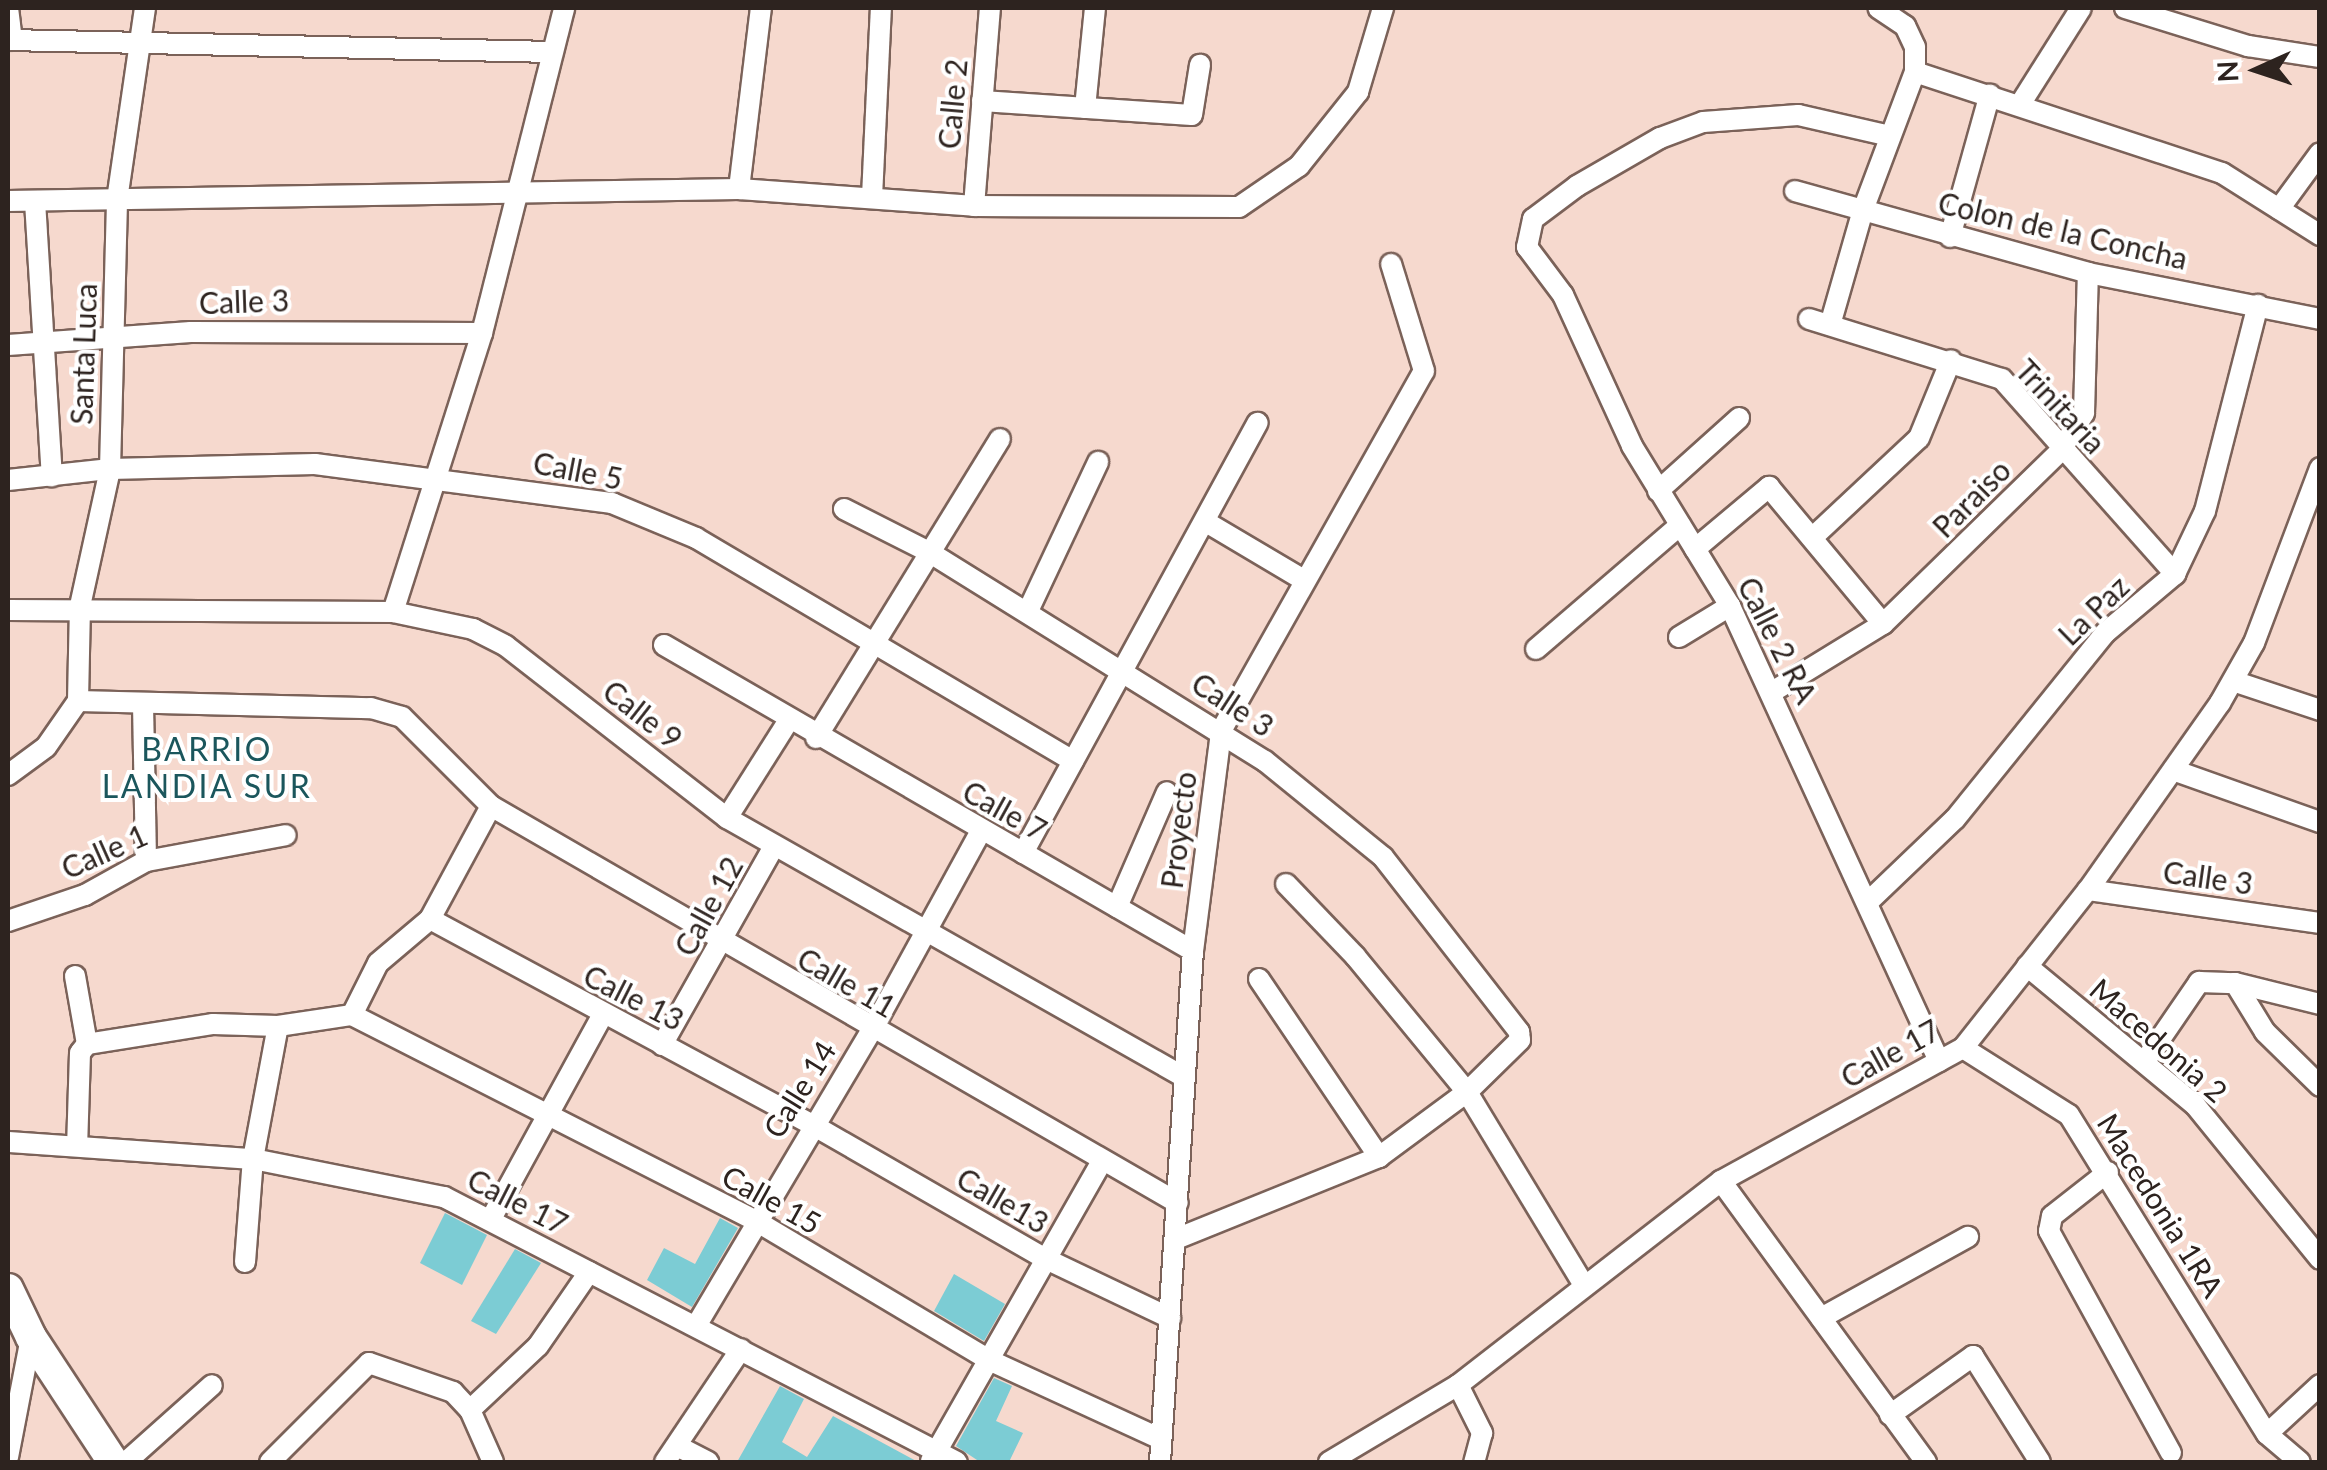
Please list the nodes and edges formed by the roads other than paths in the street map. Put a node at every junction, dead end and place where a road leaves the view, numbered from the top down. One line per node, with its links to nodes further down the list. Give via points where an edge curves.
1 (8, 8): 12 (street)
2 (144, 8): 13 (street, Santa Luca)
3 (564, 8): 14 (street)
4 (761, 8): 24 (street)
5 (881, 8): 27 (street)
6 (990, 8): 19 (street, Calle 2)
7 (1096, 8): 21 (street)
8 (1383, 8): 31 (street, via 1358,92 1299,166 1264,196 1239,208)
9 (1878, 8): 17 (street, via 1905,26 1915,47)
10 (2081, 8): 20 (street)
11 (2125, 8): 15 (street, via 2248,46)
12 (10, 40): 13 (street)
13 (141, 43): 14 (street); 28 (street, Santa Luca)
14 (552, 52): 26 (street)
15 (2320, 57)
16 (1200, 65): 21 (street, via 1195,114)
17 (1915, 72): 18 (street); 22 (street)
18 (1990, 94): 20 (street); 35 (street)
19 (982, 101): 21 (street); 31 (street, Calle 2)
20 (2021, 103): 32 (street, via 2222,173)
21 (1085, 108)
22 (1890, 136): 33 (street); 57 (street, Calle 2 RA, via 1798,114 1703,122 1660,138 1533,218 1527,247 1534,263 1568,305)
23 (2320, 153): 32 (street)
24 (739, 189): 26 (street); 27 (street)
25 (1795, 190): 33 (street, Colon de la Concha)
26 (518, 198): 28 (street); 42 (street)
27 (872, 198): 31 (street)
28 (117, 200): 29 (street); 43 (street, Santa Luca)
29 (34, 201): 30 (street); 44 (street)
30 (8, 202)
31 (974, 206)
32 (2279, 209): 34 (street)
33 (1862, 210): 35 (street, Colon de la Concha); 41 (street)
34 (2320, 235)
35 (1950, 237): 37 (street, Colon de la Concha)
36 (1391, 264): 66 (street, Proyecto, via 1424,370)
37 (2088, 272): 38 (street, Colon de la Concha); 50 (street, Paraiso, via 2084,412)
38 (2258, 305): 39 (street, Colon de la Concha); 65 (street, La Paz, via 2205,510)
39 (2320, 318)
40 (1809, 319): 41 (street, Trinitaria)
41 (1830, 325): 46 (street, Trinitaria)
42 (482, 333): 43 (street, Calle 3, via 324,328); 55 (street)
43 (114, 336): 44 (street, Calle 3); 53 (street, Santa Luca)
44 (41, 343): 45 (street, Calle 3); 54 (street)
45 (8, 346)
46 (1951, 360): 50 (street, Trinitaria, via 2002,379); 62 (street, via 1919,438)
47 (1738, 418): 57 (street)
48 (1257, 423): 60 (street)
49 (1000, 439): 64 (street)
50 (2061, 450): 65 (street, Trinitaria); 72 (street, Paraiso)
51 (1098, 462): 70 (street)
52 (2320, 468): 58 (street, Calle 17)
53 (110, 469): 54 (street, Calle 5); 55 (street, Calle 5, via 315,464); 67 (street, Santa Luca)
54 (52, 476): 56 (street, Calle 5)
55 (441, 476): 71 (street); 74 (street, Calle 5, via 612,503 696,538)
56 (8, 480)
57 (1658, 491): 61 (street, Calle 2 RA)
58 (2314, 508): 78 (street, Calle 17)
59 (844, 509): 64 (street, Calle 3)
60 (1206, 522): 66 (street); 77 (street)
61 (1680, 525): 63 (street, Calle 2 RA); 76 (street)
62 (1812, 538): 63 (street, via 1766,486); 72 (street)
63 (1696, 549): 68 (street, Calle 2 RA)
64 (929, 552): 70 (street, Calle 3); 74 (street)
65 (2175, 574): 100 (street, La Paz, via 2105,633 1955,819)
66 (1302, 579): 84 (street, Proyecto)
67 (80, 606): 69 (street, Calle 9); 71 (street, Calle 9); 80 (street, Santa Luca)
68 (1730, 606): 73 (street); 79 (street, Calle 2 RA)
69 (8, 610)
70 (1028, 611): 77 (street, Calle 3)
71 (393, 612): 91 (street, Calle 9, via 474,628 506,646)
72 (1883, 624): 79 (street, Paraiso)
73 (1679, 637)
74 (872, 641): 85 (street); 86 (street, Calle 5)
75 (664, 645): 83 (street, Calle 7)
76 (1536, 649)
77 (1126, 670): 84 (street, Calle 3); 86 (street)
78 (2233, 681): 82 (street); 87 (street, Calle 17)
79 (1772, 692): 100 (street, Calle 2 RA)
80 (78, 701): 81 (street, Calle 11); 88 (street, via 46,747)
81 (143, 704): 90 (street, Calle 11, via 370,708 402,717); 97 (street)
82 (2320, 710)
83 (789, 720): 85 (street, Calle 7); 91 (street)
84 (1221, 732): 107 (street, Proyecto); 124 (street, Calle 3, via 1383,857 1520,1032 1520,1040)
85 (816, 738): 93 (street, Calle 7)
86 (1072, 761): 96 (street)
87 (2173, 770): 92 (street); 99 (street, Calle 17)
88 (8, 776)
89 (1167, 792): 101 (street)
90 (490, 806): 102 (street); 106 (street, Calle 11)
91 (728, 818): 95 (street, Calle 9)
92 (2320, 822)
93 (981, 831): 96 (street, Calle 7); 105 (street, Calle 14)
94 (286, 835): 97 (street, Calle 1)
95 (774, 846): 105 (street, Calle 9); 106 (street, Calle 12)
96 (1023, 853): 101 (street, Calle 7)
97 (146, 862): 103 (street, Calle 1, via 85,895)
98 (1286, 884): 124 (street, via 1356,956)
99 (2088, 890): 104 (street, Calle 3); 108 (street, Calle 17)
100 (1868, 902): 120 (street, Calle 2 RA)
101 (1116, 907): 107 (street, Calle 7)
102 (430, 920): 113 (street, via 378,964); 114 (street, Calle 13)
103 (8, 922)
104 (2320, 923)
105 (925, 936): 116 (street, Calle 14); 122 (street, Calle 9)
106 (722, 945): 116 (street, Calle 11); 118 (street, Calle 12)
107 (1193, 951): 122 (street, Proyecto)
108 (2027, 966): 119 (street, Calle 17); 121 (street, Macedonia 2)
109 (75, 976): 117 (street)
110 (1259, 979): 129 (street)
111 (2235, 983): 112 (street); 121 (street, via 2199,982); 123 (street, via 2264,1032)
112 (2320, 1004)
113 (352, 1015): 115 (street); 125 (street, Calle 15)
114 (602, 1016): 118 (street, Calle 13); 125 (street)
115 (278, 1026): 117 (street, via 213,1024); 130 (street)
116 (872, 1030): 126 (street, Calle 14); 131 (street, Calle 11)
117 (87, 1044): 128 (street, via 80,1053)
118 (662, 1045): 126 (street, Calle 13)
119 (1962, 1048): 120 (street, Calle 17); 132 (street, Macedonia 1RA, via 2069,1116)
120 (1940, 1061): 133 (street, Calle 17)
121 (2145, 1061): 140 (street, Macedonia 2, via 2196,1105)
122 (1184, 1077): 134 (street, Proyecto)
123 (2320, 1086)
124 (1467, 1092): 129 (street); 143 (street)
125 (548, 1115): 135 (street); 136 (street, Calle 15)
126 (811, 1124): 136 (street, Calle 14); 139 (street, Calle13)
127 (8, 1142): 128 (street, Calle 17)
128 (77, 1146): 130 (street, Calle 17)
129 (1379, 1158): 138 (street)
130 (254, 1159): 135 (street, Calle 17, via 435,1195); 141 (street)
131 (1102, 1161): 134 (street, Calle 11); 139 (street)
132 (2108, 1172): 156 (street, Macedonia 1RA); 158 (street, via 2052,1216 2049,1231)
133 (1721, 1181): 143 (street, Calle 17); 146 (street)
134 (1178, 1203): 138 (street, Proyecto)
135 (492, 1217): 142 (street, Calle 17)
136 (756, 1221): 147 (street, Calle 14); 150 (street, Calle 15)
137 (1968, 1238): 146 (street)
138 (1176, 1239): 145 (street, Proyecto)
139 (1044, 1258): 145 (street, Calle13); 150 (street)
140 (2320, 1259)
141 (244, 1262)
142 (589, 1272): 147 (street, Calle 17); 154 (street, via 538,1346)
143 (1584, 1285): 152 (street, Calle 17)
144 (8, 1288): 148 (street)
145 (1170, 1318): 157 (street, Proyecto)
146 (1821, 1318): 155 (street)
147 (696, 1326): 149 (street, Calle 17)
148 (30, 1337): 160 (street); 162 (street)
149 (741, 1350): 159 (street); 161 (street, Calle 17)
150 (990, 1360): 157 (street, Calle 15); 161 (street)
151 (212, 1385): 163 (street)
152 (1458, 1385): 169 (street, Calle 17); 170 (street, via 1482,1432)
153 (2320, 1385): 156 (street)
154 (470, 1410): 164 (street, via 453,1392 369,1364); 165 (street)
155 (1890, 1415): 171 (street); 172 (street, via 1973,1356)
156 (2267, 1434): 173 (street, Macedonia 1RA)
157 (1161, 1439): 168 (street, Proyecto)
158 (2171, 1453)
159 (671, 1454): 166 (street)
160 (8, 1456)
161 (933, 1457): 167 (street, Calle 17)
162 (113, 1462)
163 (126, 1462)
164 (270, 1462)
165 (494, 1462)
166 (708, 1462)
167 (956, 1462)
168 (1160, 1462)
169 (1329, 1462)
170 (1474, 1462)
171 (1926, 1462)
172 (2040, 1462)
173 (2300, 1462)

